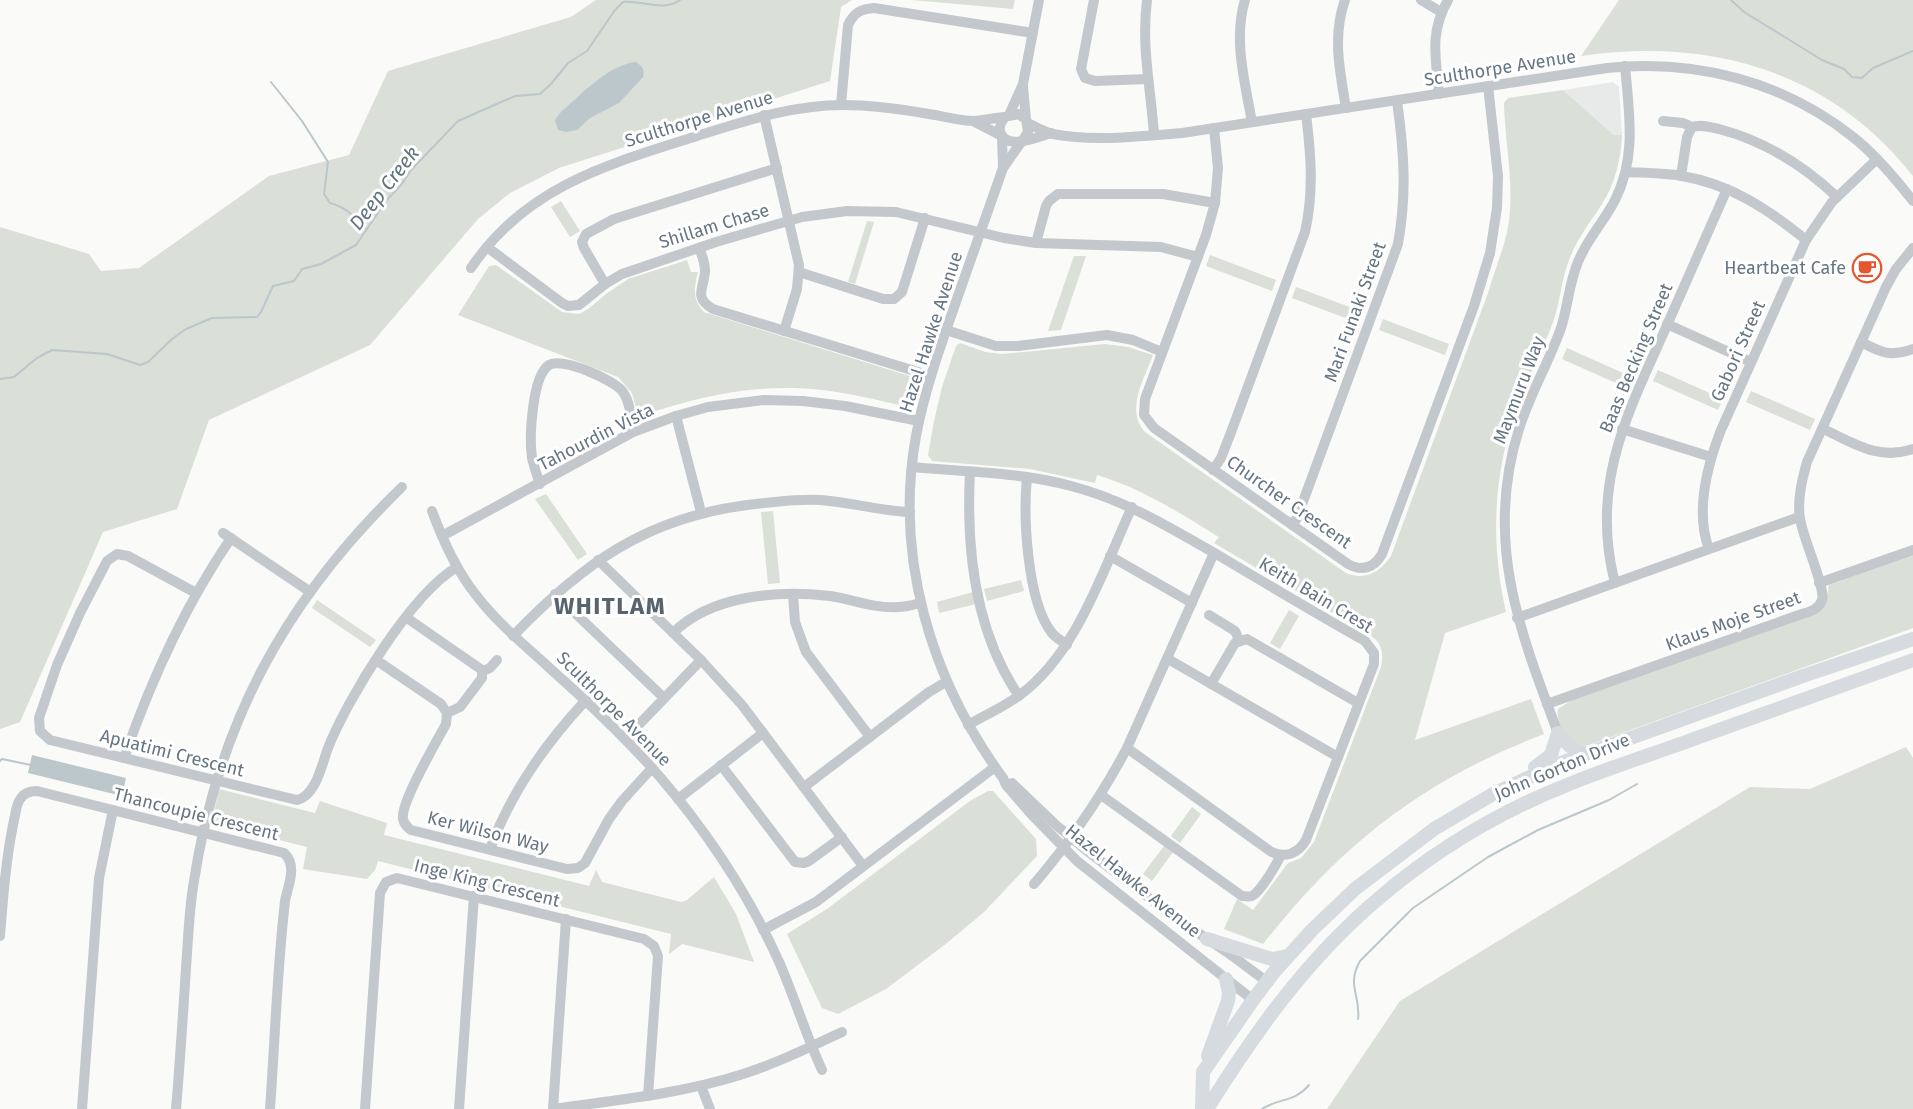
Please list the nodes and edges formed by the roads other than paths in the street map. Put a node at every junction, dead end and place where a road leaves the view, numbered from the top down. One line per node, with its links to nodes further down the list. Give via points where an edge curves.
1 (1039, 0): 9 (street)
2 (1094, 0): 11 (street, via 1081,69 1085,78)
3 (1147, 0): 11 (street, via 1144,41)
4 (1245, 0): 24 (street, via 1240,45)
5 (1345, 0): 17 (street, via 1337,39)
6 (1421, 0): 8 (street)
7 (1448, 0): 8 (street)
8 (1441, 12): 14 (street, via 1434,46)
9 (1033, 33): 12 (street); 16 (street, via 863,9 848,25)
10 (1626, 66): 13 (street, Sculthorpe Avenue); 31 (street, Sculthorpe Avenue, via 1687,67 1764,86 1827,118); 34 (street, Maymuru Way, via 1630,122)
11 (1149, 79): 28 (street)
12 (1023, 84): 20 (street); 22 (street)
13 (1488, 86): 14 (street, Sculthorpe Avenue); 80 (street, Churcher Crescent, via 1498,176 1491,246 1474,306 1382,554 1368,568 1353,567)
14 (1439, 94): 15 (street, Sculthorpe Avenue)
15 (1397, 100): 17 (street, Sculthorpe Avenue); 80 (street, Mari Funaki Street, via 1405,165 1404,211 1398,244)
16 (841, 105): 19 (street, Sculthorpe Avenue); 21 (street, Sculthorpe Avenue, via 897,108)
17 (1346, 108): 18 (street, Sculthorpe Avenue)
18 (1306, 114): 24 (street, Sculthorpe Avenue); 70 (street, via 1312,185 1305,232 1230,435)
19 (764, 115): 32 (street); 45 (street, Sculthorpe Avenue, via 580,176 534,203)
20 (1007, 116): 21 (street, Sculthorpe Avenue); 22 (street, via 1018,114); 29 (street, via 1000,123)
21 (973, 121): 29 (street, Sculthorpe Avenue)
22 (1027, 121): 27 (street, Sculthorpe Avenue); 30 (street, via 1028,132)
23 (1663, 121): 26 (street)
24 (1252, 123): 25 (street, Sculthorpe Avenue)
25 (1214, 128): 28 (street, Sculthorpe Avenue); 39 (street, Churcher Crescent, via 1218,168)
26 (1692, 128): 35 (street); 37 (street, via 1701,125 1718,129 1765,146 1801,166)
27 (1051, 134): 28 (street, Sculthorpe Avenue); 30 (street, Sculthorpe Avenue)
28 (1154, 135)
29 (1002, 136): 30 (street, via 1009,142); 33 (street, Hazel Hawke Avenue)
30 (1022, 140): 33 (street, Hazel Hawke Avenue)
31 (1877, 159): 37 (street, Gabori Street); 38 (street, Sculthorpe Avenue)
32 (777, 168): 41 (street); 53 (street, via 614,219 586,234 584,248)
33 (1003, 168): 42 (street, Hazel Hawke Avenue)
34 (1626, 172): 35 (street); 98 (street, Maymuru Way, via 1614,203 1577,263 1560,330 1515,442 1506,487 1504,533)
35 (1681, 176): 36 (street)
36 (1727, 189): 43 (street, via 1763,207); 54 (street, Baas Becking Street)
37 (1837, 197): 43 (street, Gabori Street)
38 (1913, 201)
39 (1215, 203): 44 (street, via 1163,194 1064,193 1049,201); 48 (street, Churcher Crescent)
40 (925, 218): 41 (street, Shillam Chase, via 896,212 847,211); 42 (street, Shillam Chase); 52 (street, via 902,292 894,299 883,299)
41 (789, 220): 46 (street, Shillam Chase); 52 (street)
42 (980, 232): 44 (street, Shillam Chase); 55 (street, Hazel Hawke Avenue)
43 (1806, 240): 60 (street, Gabori Street)
44 (1036, 243): 48 (street, Shillam Chase, via 1161,247)
45 (487, 247): 51 (street, Sculthorpe Avenue); 53 (street, Shillam Chase, via 568,306 579,305)
46 (699, 248): 53 (street, Shillam Chase, via 640,267); 56 (street, via 705,270 700,292 706,304)
47 (1913, 248): 50 (street, Klaus Moje Street)
48 (1198, 257): 59 (street, Churcher Crescent)
49 (1913, 259): 50 (street)
50 (1900, 264): 57 (street, Klaus Moje Street)
51 (471, 268)
52 (799, 272): 56 (street)
53 (605, 284)
54 (1667, 324): 60 (street); 64 (street, Baas Becking Street)
55 (946, 330): 59 (street, via 996,346 1107,335); 61 (street, Hazel Hawke Avenue)
56 (784, 331): 61 (street)
57 (1861, 342): 58 (street, via 1889,354); 65 (street, Klaus Moje Street)
58 (1913, 349)
59 (1162, 352): 70 (street, Churcher Crescent, via 1145,399 1146,419)
60 (1751, 362): 68 (street, Gabori Street)
61 (931, 376): 63 (street, Hazel Hawke Avenue)
62 (676, 416): 63 (street, Tahourdin Vista, via 736,403 785,400 836,404); 66 (street, Tahourdin Vista); 77 (street)
63 (919, 421): 69 (street, Hazel Hawke Avenue)
64 (1622, 429): 68 (street); 88 (street, Baas Becking Street, via 1607,510)
65 (1822, 429): 67 (street, via 1878,453 1898,454); 79 (street, Klaus Moje Street, via 1802,479)
66 (633, 432): 73 (street, Tahourdin Vista); 73 (street, via 627,400 620,387 563,363 550,364 543,372 532,413 532,456)
67 (1913, 449)
68 (1712, 457): 82 (street, Gabori Street, via 1703,510)
69 (912, 467): 71 (street, Keith Bain Crest); 78 (street, Hazel Hawke Avenue)
70 (1213, 470): 80 (street, Churcher Crescent)
71 (970, 472): 72 (street, Keith Bain Crest); 112 (street, via 969,526 977,587 996,650)
72 (1027, 477): 75 (street, Keith Bain Crest, via 1069,485); 103 (street, via 1025,523 1031,573 1047,625)
73 (540, 484): 81 (street, Tahourdin Vista)
74 (402, 487): 90 (street, via 371,517)
75 (1132, 507): 84 (street, Keith Bain Crest); 85 (street)
76 (432, 511): 81 (street, Sculthorpe Avenue)
77 (701, 512): 78 (street, via 790,500); 86 (street, via 634,538)
78 (910, 512): 94 (street, Hazel Hawke Avenue)
79 (1799, 516): 82 (street); 89 (street, Klaus Moje Street)
80 (1292, 525)
81 (442, 536): 87 (street, Sculthorpe Avenue)
82 (1709, 549): 88 (street)
83 (1913, 550): 89 (street)
84 (1214, 553): 95 (street); 115 (street, Keith Bain Crest, via 1369,645 1375,659)
85 (1110, 556): 95 (street); 103 (street)
86 (598, 560): 92 (street); 99 (street)
87 (457, 567): 97 (street, Apuatimi Crescent, via 442,578); 100 (street, Sculthorpe Avenue, via 486,608)
88 (1615, 583): 98 (street)
89 (1819, 583): 116 (street, Klaus Moje Street, via 1822,599 1815,609)
90 (309, 591): 91 (street, via 227,536); 132 (street, via 255,682)
91 (196, 593): 126 (street, via 168,646); 126 (street, Apuatimi Crescent, via 128,556 113,556 106,562 57,665 38,721 42,735)
92 (555, 594): 100 (street); 113 (street)
93 (793, 594): 94 (street, via 831,596 887,607); 99 (street, via 758,597 714,608 689,619); 121 (street, via 795,622 806,652)
94 (920, 603): 110 (street, Hazel Hawke Avenue)
95 (1192, 603): 104 (street)
96 (1209, 615): 102 (street, via 1235,631)
97 (407, 618): 105 (street, Apuatimi Crescent); 109 (street)
98 (1517, 618): 116 (street, Maymuru Way)
99 (673, 633): 107 (street)
100 (513, 636): 114 (street, Sculthorpe Avenue)
101 (1913, 639): 124 (main road, John Gorton Drive)
102 (1239, 640): 111 (street); 115 (street, via 1251,640)
103 (1067, 645): 112 (street)
104 (1168, 659): 111 (street); 123 (street)
105 (376, 660): 117 (street, via 441,704); 132 (street, Apuatimi Crescent, via 351,701 307,796 292,800)
106 (498, 660): 109 (street)
107 (701, 660): 113 (street); 119 (street)
108 (1913, 660): 153 (main road, John Gorton Drive, via 1591,776 1501,816 1454,843 1376,900)
109 (483, 671): 117 (street, via 459,708)
110 (946, 682): 118 (street, Hazel Hawke Avenue); 121 (street)
111 (1211, 684): 125 (street)
112 (1019, 696): 118 (street)
113 (664, 698): 122 (street)
114 (586, 700): 122 (street, Sculthorpe Avenue); 141 (street, via 561,726 526,774)
115 (1358, 703): 125 (street, Keith Bain Crest)
116 (1547, 704): 120 (street, Maymuru Way)
117 (447, 713): 141 (street, Ker Wilson Way, via 446,724 416,780 403,820 411,830)
118 (968, 725): 128 (street, Hazel Hawke Avenue)
119 (763, 733): 127 (street); 133 (street)
120 (1558, 733): 124 (main road, via 1571,748); 130 (main road, via 1551,755 1536,765)
121 (870, 737): 133 (street)
122 (625, 739): 129 (street, Sculthorpe Avenue)
123 (1127, 748): 134 (street); 142 (street)
124 (1587, 753): 130 (main road, John Gorton Drive)
125 (1338, 757): 142 (street, Keith Bain Crest, via 1304,844 1292,854)
126 (124, 758): 132 (street, Apuatimi Crescent)
127 (721, 765): 135 (street); 138 (street, via 795,862 809,861)
128 (995, 767): 131 (street, Hazel Hawke Avenue); 143 (street)
129 (652, 768): 135 (street, Sculthorpe Avenue); 141 (street, Ker Wilson Way, via 622,801 579,868 567,869)
130 (1529, 777): 150 (main road, John Gorton Drive, via 1452,818 1399,854 1348,895)
131 (1003, 778): 139 (street, Hazel Hawke Avenue); 140 (street, Hazel Hawke Avenue)
132 (216, 781): 137 (street)
133 (804, 787): 138 (street)
134 (1101, 795): 139 (street); 142 (street, via 1242,896 1255,894)
135 (678, 799): 147 (street, Sculthorpe Avenue, via 724,863)
136 (113, 810): 137 (street, Thancoupie Crescent); 148 (street, Thancoupie Crescent, via 38,791 21,797 6,865); 163 (street, via 98,886)
137 (203, 832): 164 (street, via 192,890); 165 (street, Thancoupie Crescent, via 278,851 291,863)
138 (842, 837): 143 (street)
139 (1071, 838): 140 (street); 149 (street, Hazel Hawke Avenue)
140 (1063, 848): 144 (street); 151 (street, Hazel Hawke Avenue)
141 (490, 849)
142 (1281, 855)
143 (863, 866): 147 (street, via 816,902)
144 (1034, 884)
145 (474, 897): 146 (street, Inge King Crescent); 166 (street, Inge King Crescent, via 397,878 388,880 381,888); 167 (street)
146 (566, 920): 161 (street, Inge King Crescent, via 647,940 656,948); 168 (street)
147 (763, 930): 157 (street, Sculthorpe Avenue)
148 (0, 936)
149 (1207, 939): 150 (main road, via 1272,959); 152 (street, Hazel Hawke Avenue)
150 (1287, 956): 152 (main road, John Gorton Drive)
151 (1226, 979): 154 (street, Hazel Hawke Avenue); 159 (main road, via 1228,1001)
152 (1266, 981): 153 (main road); 154 (main road, John Gorton Drive)
153 (1285, 995): 155 (main road, John Gorton Drive)
154 (1252, 1000): 155 (main road); 159 (main road, John Gorton Drive)
155 (1270, 1013): 171 (main road, John Gorton Drive)
156 (842, 1032): 157 (street)
157 (811, 1047): 158 (street, Sculthorpe Avenue); 160 (street, via 778,1062)
158 (822, 1070)
159 (1203, 1072): 170 (main road)
160 (702, 1086): 161 (street); 169 (street)
161 (648, 1096): 162 (street)
162 (600, 1106): 168 (street)
163 (82, 1109)
164 (176, 1109)
165 (270, 1109)
166 (365, 1109)
167 (459, 1109)
168 (553, 1109)
169 (711, 1109)
170 (1202, 1109)
171 (1207, 1109)

